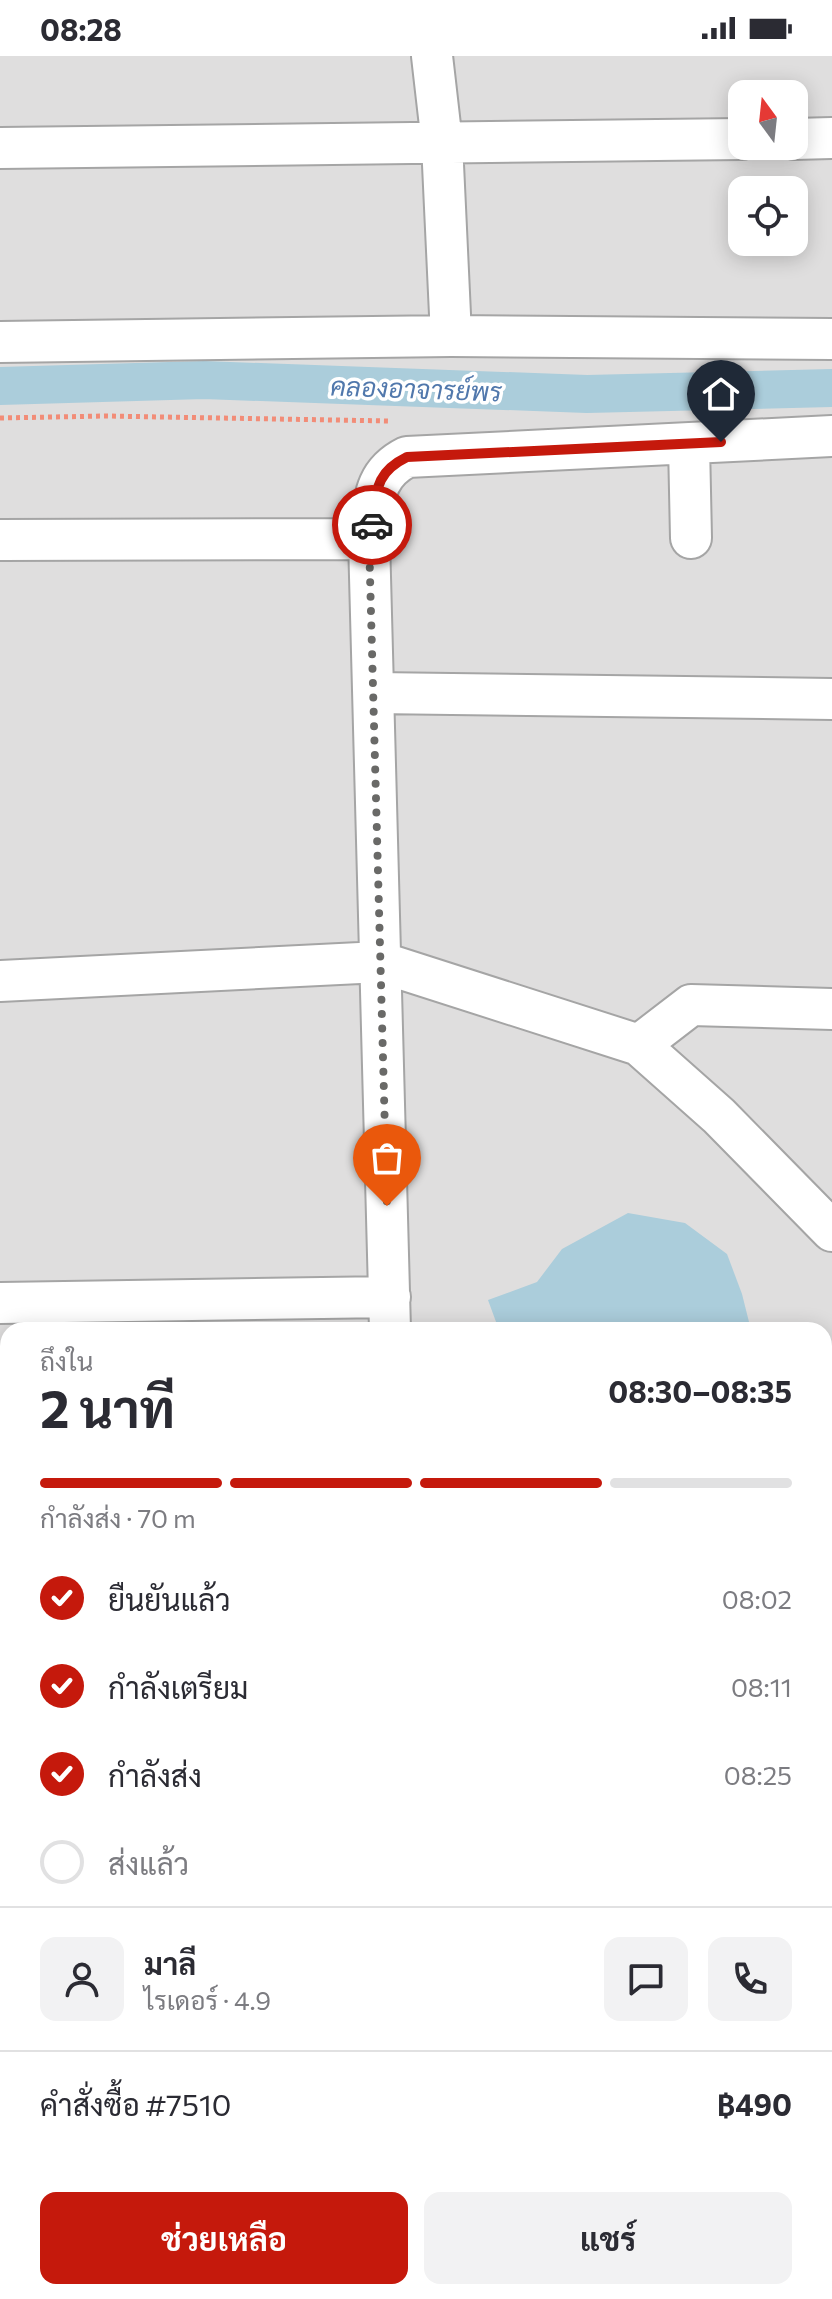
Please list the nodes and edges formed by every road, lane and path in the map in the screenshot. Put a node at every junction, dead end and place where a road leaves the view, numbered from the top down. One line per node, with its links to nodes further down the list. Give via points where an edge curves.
1 (432, 56): 5 (street)
2 (832, 138): 4 (street)
3 (728, 139): 5 (street)
4 (808, 139)
5 (442, 143): 6 (street); 7 (street)
6 (0, 148)
7 (451, 336): 8 (street); 9 (street)
8 (832, 339)
9 (0, 342)
10 (832, 436): 11 (street)
11 (689, 444): 12 (street); 13 (street, via 407,457 391,465 378,481)
12 (691, 538)
13 (369, 539): 14 (street); 15 (street)
14 (0, 540)
15 (375, 693): 16 (street); 17 (street)
16 (832, 699)
17 (380, 962): 18 (street); 20 (street); 23 (street)
18 (0, 981)
19 (832, 1009): 20 (street, via 691,1005)
20 (639, 1045): 21 (street, via 719,1116)
21 (832, 1231)
22 (0, 1303): 23 (street)
23 (390, 1314)

